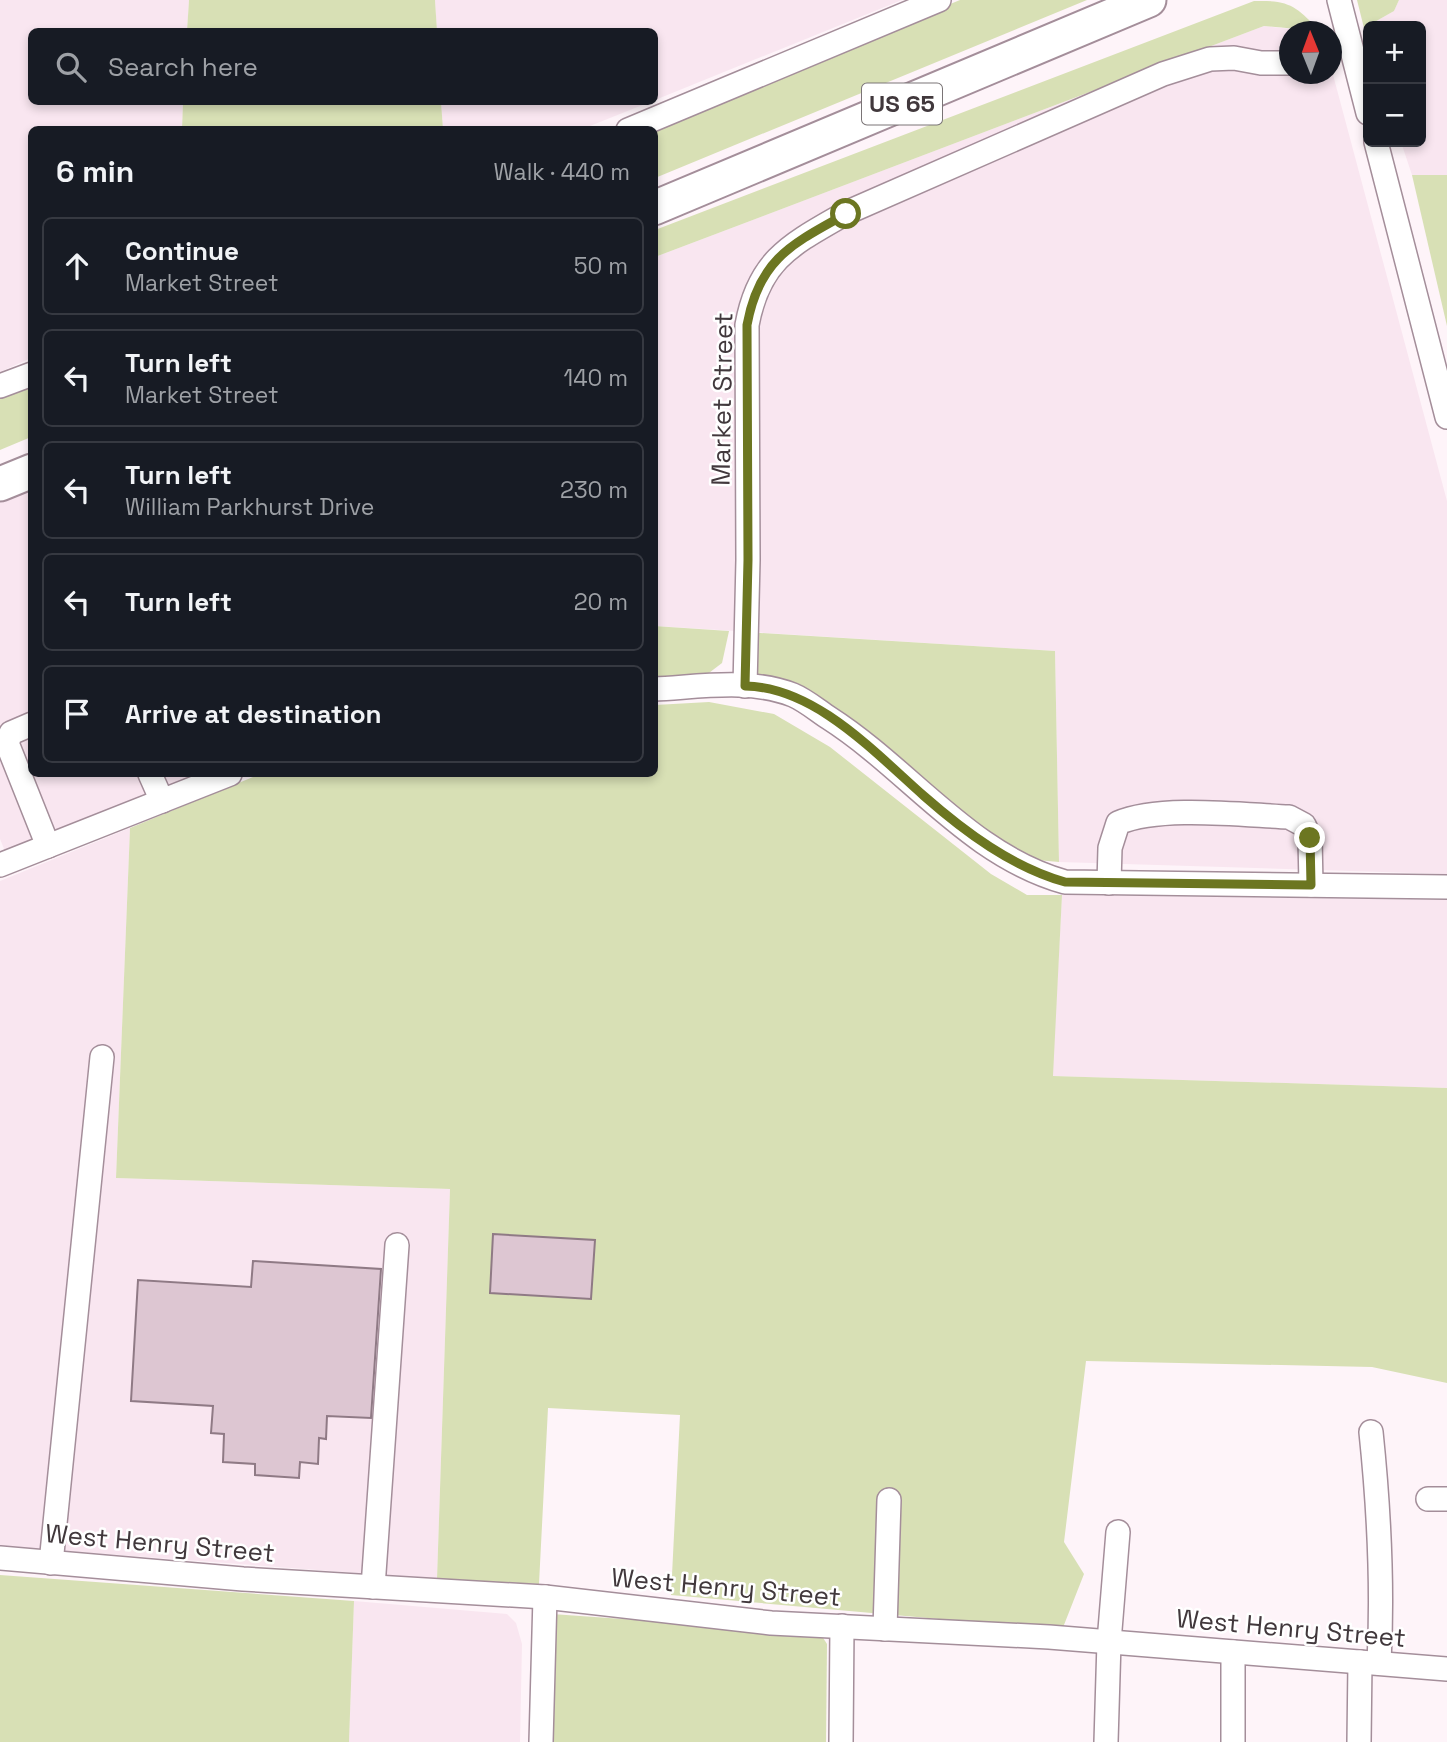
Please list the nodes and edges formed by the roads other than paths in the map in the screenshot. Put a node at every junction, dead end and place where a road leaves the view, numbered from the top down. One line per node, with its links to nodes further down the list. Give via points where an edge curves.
1 (939, 0): 8 (street)
2 (1149, 0): 10 (highway, US 65)
3 (1339, 0): 4 (street)
4 (1340, 21)
5 (1342, 52): 7 (street)
6 (1279, 63): 16 (street, Market Street, via 1210,59 1163,74 846,214 808,235 771,265 751,299 747,325)
7 (1363, 101)
8 (638, 126)
9 (1377, 147): 13 (street)
10 (658, 206)
11 (28, 376): 12 (street)
12 (0, 386)
13 (1447, 417)
14 (28, 473): 15 (highway)
15 (0, 484)
16 (745, 686): 17 (street); 24 (street, via 783,692 805,702 848,730 968,832 1039,874 1065,882)
17 (658, 689)
18 (28, 726): 22 (street, via 11,733 7,743)
19 (151, 777): 21 (street)
20 (222, 777): 21 (street)
21 (162, 801): 22 (street)
22 (48, 846): 23 (street)
23 (0, 865)
24 (1110, 883): 25 (street); 25 (street, via 1110,848 1118,823 1171,813 1289,817 1304,825 1310,838)
25 (1311, 885): 26 (street)
26 (1447, 887)
27 (102, 1057): 33 (street)
28 (397, 1245): 34 (street)
29 (1371, 1433): 40 (street, via 1381,1612)
30 (889, 1500): 37 (street)
31 (1118, 1532): 38 (street)
32 (0, 1558): 33 (street, West Henry Street)
33 (51, 1563): 34 (street, West Henry Street)
34 (373, 1587): 35 (street, West Henry Street)
35 (545, 1597): 36 (street, West Henry Street, via 771,1623); 42 (street)
36 (842, 1626): 37 (street, West Henry Street); 43 (street)
37 (886, 1629): 38 (street, West Henry Street)
38 (1109, 1642): 39 (street, West Henry Street); 44 (street)
39 (1233, 1652): 40 (street, West Henry Street); 45 (street)
40 (1369, 1662): 41 (street, West Henry Street); 46 (street)
41 (1447, 1669)
42 (541, 1742)
43 (841, 1742)
44 (1106, 1742)
45 (1233, 1742)
46 (1359, 1742)

